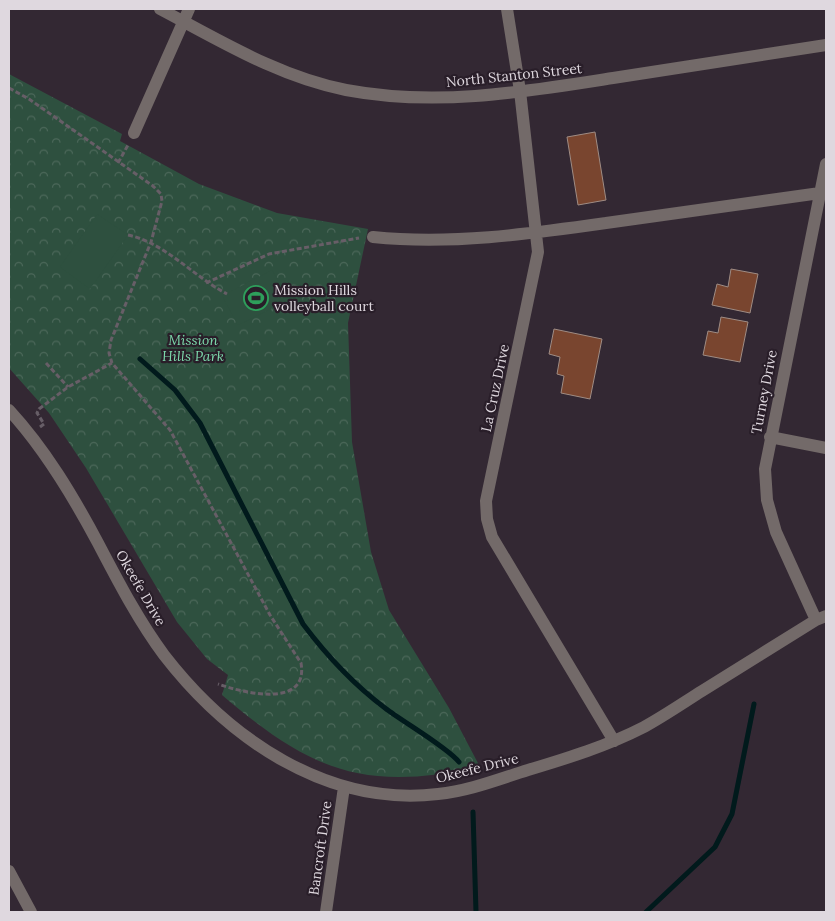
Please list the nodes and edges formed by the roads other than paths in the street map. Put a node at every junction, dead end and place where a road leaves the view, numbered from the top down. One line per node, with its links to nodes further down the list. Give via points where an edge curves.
1 (160, 9): 4 (street, North Stanton Street)
2 (190, 9): 4 (street)
3 (506, 9): 6 (street, La Cruz Drive)
4 (184, 22): 6 (street, North Stanton Street, via 263,62 345,90 430,98); 7 (street)
5 (826, 46): 6 (street, North Stanton Street)
6 (520, 92): 10 (street, La Cruz Drive)
7 (134, 133)
8 (826, 164): 9 (street, Turney Drive)
9 (820, 193): 10 (street); 13 (street, Turney Drive)
10 (536, 233): 11 (street, via 456,241 413,242); 16 (street, La Cruz Drive, via 538,252 486,501 487,518 492,537)
11 (372, 238)
12 (9, 410): 17 (street, Okeefe Drive, via 67,488 140,619 191,686 237,731 265,750 291,766)
13 (770, 437): 14 (street); 15 (street, Turney Drive, via 765,469 767,500 776,532)
14 (826, 448)
15 (821, 618): 16 (street, Okeefe Drive, via 646,726)
16 (614, 741): 17 (street, Okeefe Drive, via 473,788 438,794 378,794)
17 (344, 787): 20 (street, Bancroft Drive)
18 (9, 871): 19 (street)
19 (31, 912)
20 (326, 912)

